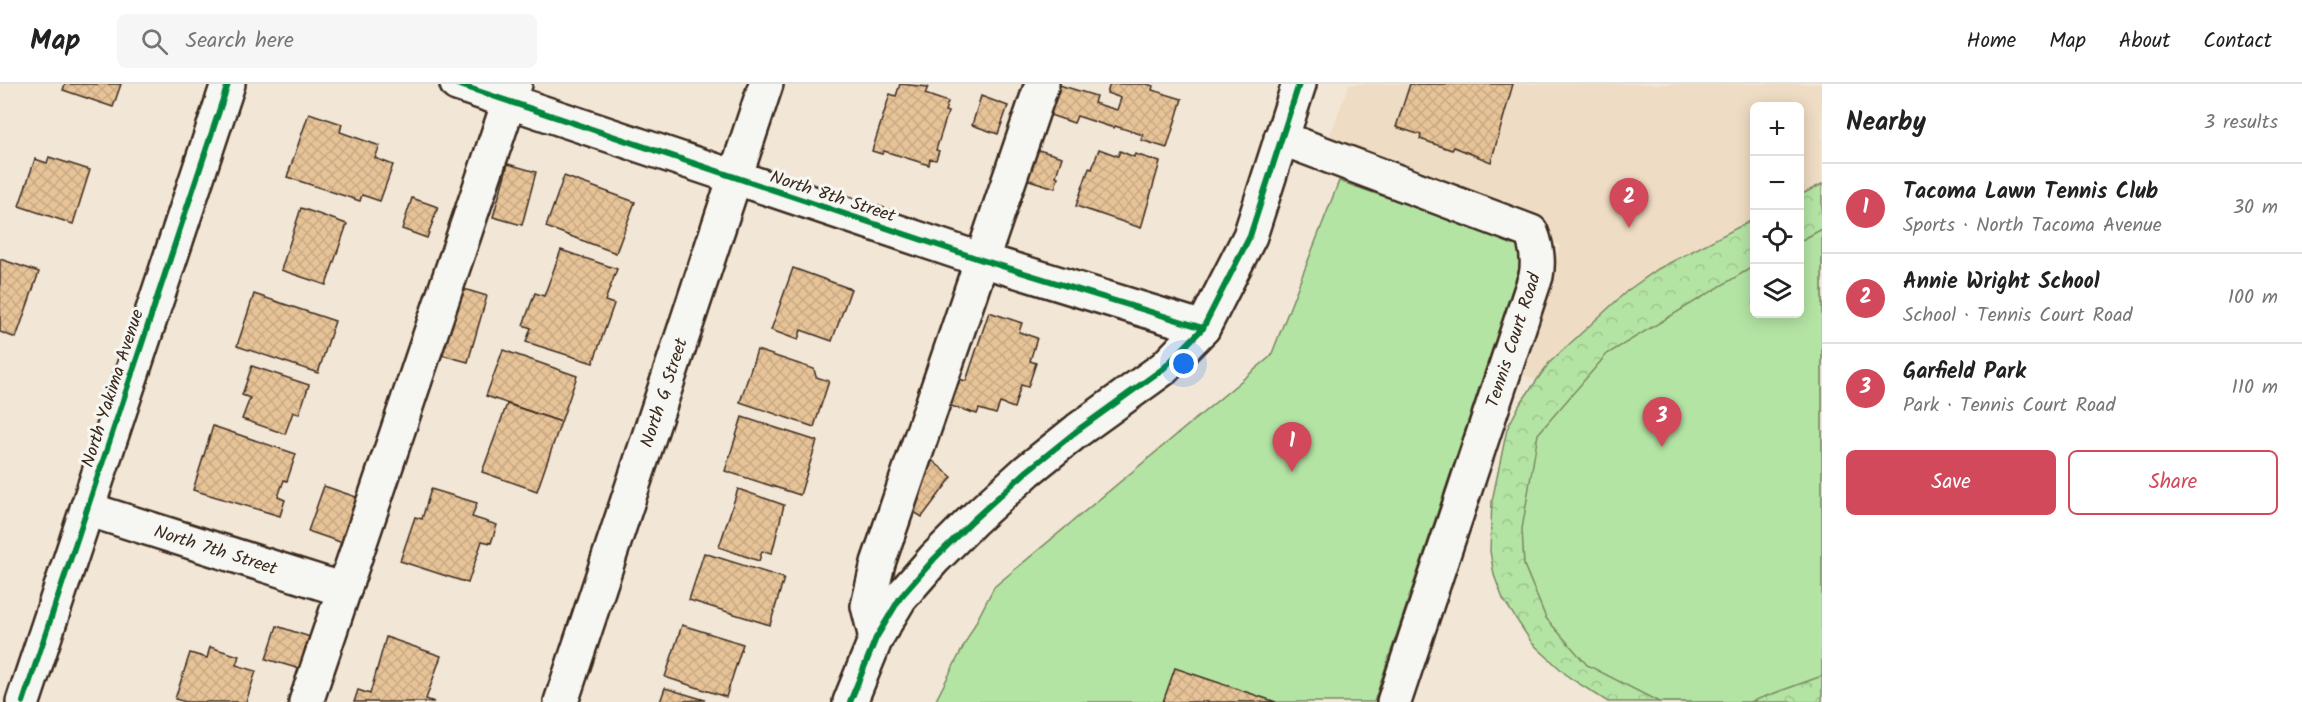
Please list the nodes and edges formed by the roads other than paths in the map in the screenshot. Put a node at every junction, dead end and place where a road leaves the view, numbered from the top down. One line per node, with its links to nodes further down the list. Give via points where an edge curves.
1 (228, 84): 11 (street, North Yakima Avenue)
2 (457, 84): 6 (street, North 8th Street)
3 (766, 84): 8 (street, North G Street)
4 (1042, 84): 9 (street)
5 (1299, 84): 7 (street)
6 (512, 93): 8 (street, North 8th Street); 12 (street)
7 (1281, 138): 10 (street, via 1250,236); 18 (street, Tennis Court Road, via 1532,232 1539,261)
8 (734, 179): 9 (street, North 8th Street); 16 (street, North G Street)
9 (982, 260): 10 (street, North 8th Street); 13 (street, via 875,572 868,606)
10 (1203, 328): 13 (street, via 1164,368 1078,430 972,521 900,598)
11 (87, 509): 12 (street, North 7th Street); 14 (street, North Yakima Avenue)
12 (344, 590): 15 (street)
13 (876, 639): 17 (street)
14 (23, 702)
15 (306, 702)
16 (561, 702)
17 (850, 702)
18 (1394, 702)

